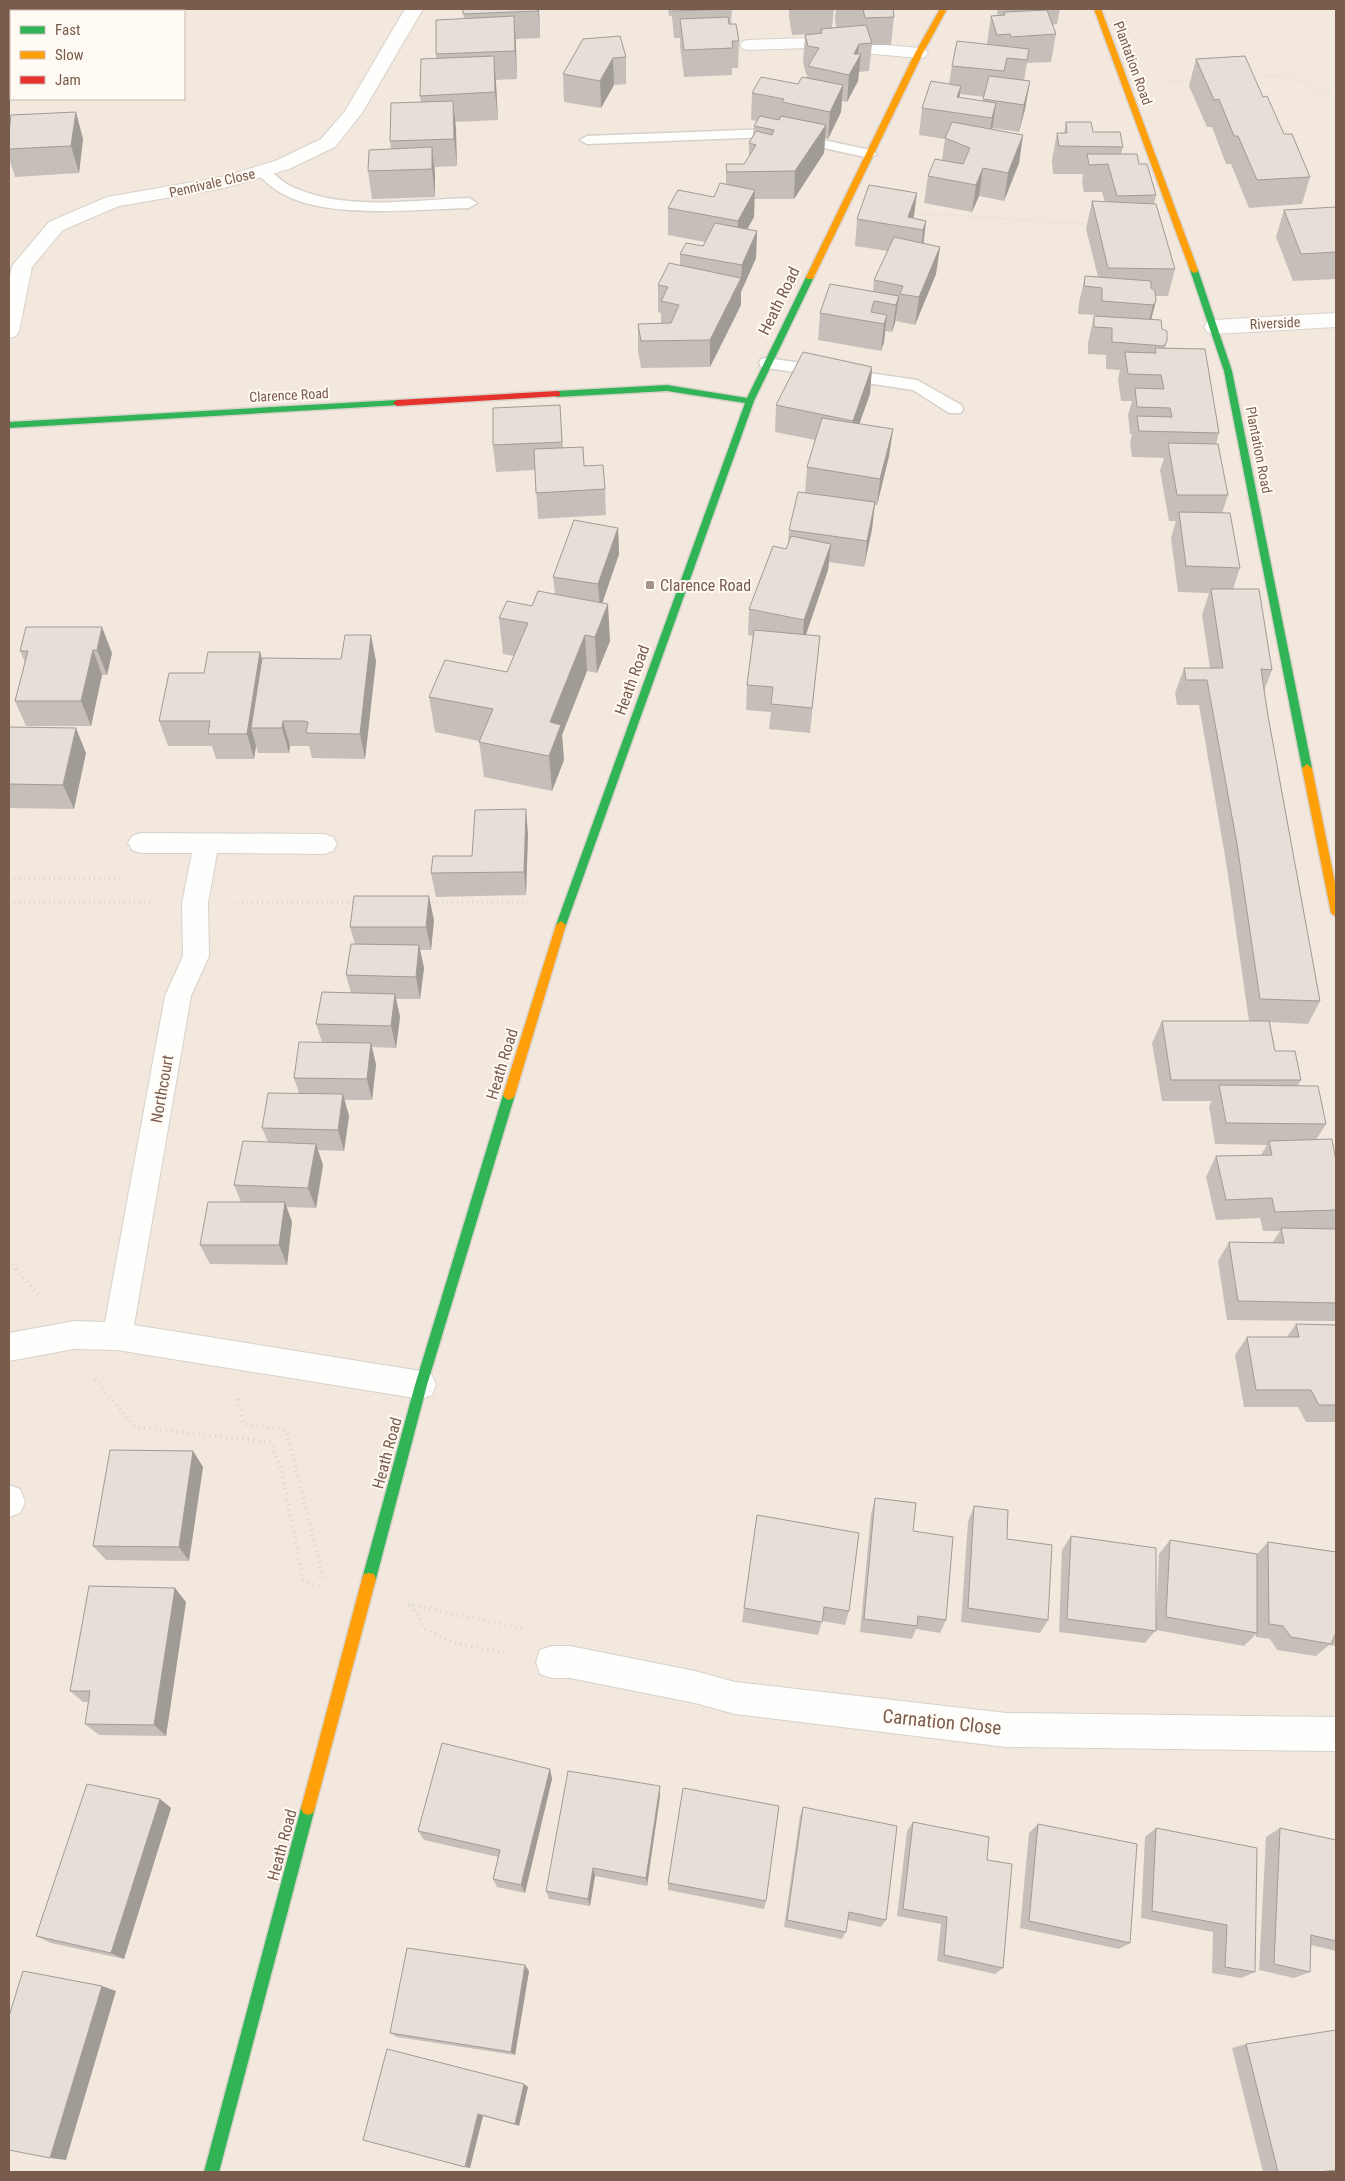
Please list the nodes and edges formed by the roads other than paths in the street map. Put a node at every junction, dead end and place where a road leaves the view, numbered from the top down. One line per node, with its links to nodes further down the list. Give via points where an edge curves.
1 (414, 9): 8 (street, Pennivale Close, via 353,113 328,143)
2 (943, 9): 5 (street, Heath Road)
3 (1097, 9): 11 (street, Plantation Road)
4 (749, 45): 5 (street, via 807,43)
5 (919, 53): 7 (street, Heath Road)
6 (587, 140): 7 (lane, via 774,133)
7 (870, 154): 13 (street, Heath Road)
8 (262, 171): 9 (lane, via 287,191 337,205); 12 (street, Pennivale Close, via 204,186 114,201 56,226 22,266)
9 (469, 203)
10 (1336, 320): 11 (street, Riverside)
11 (1214, 327): 20 (street, Plantation Road, via 1228,371)
12 (9, 331)
13 (767, 363): 14 (street, Heath Road); 15 (lane, via 917,385)
14 (750, 401): 16 (street, Clarence Road, via 667,388); 23 (street, Heath Road, via 568,902)
15 (955, 409)
16 (9, 425)
17 (141, 843): 18 (street)
18 (206, 844): 19 (street); 21 (street, Northcourt, via 195,903 196,956 178,996)
19 (324, 844)
20 (1336, 913)
21 (117, 1336): 22 (street, via 74,1334); 23 (street)
22 (9, 1347)
23 (421, 1386): 26 (street, Heath Road)
24 (561, 1662): 25 (street, Carnation Close, via 695,1687 734,1698 1006,1730)
25 (1336, 1734)
26 (211, 2172)

